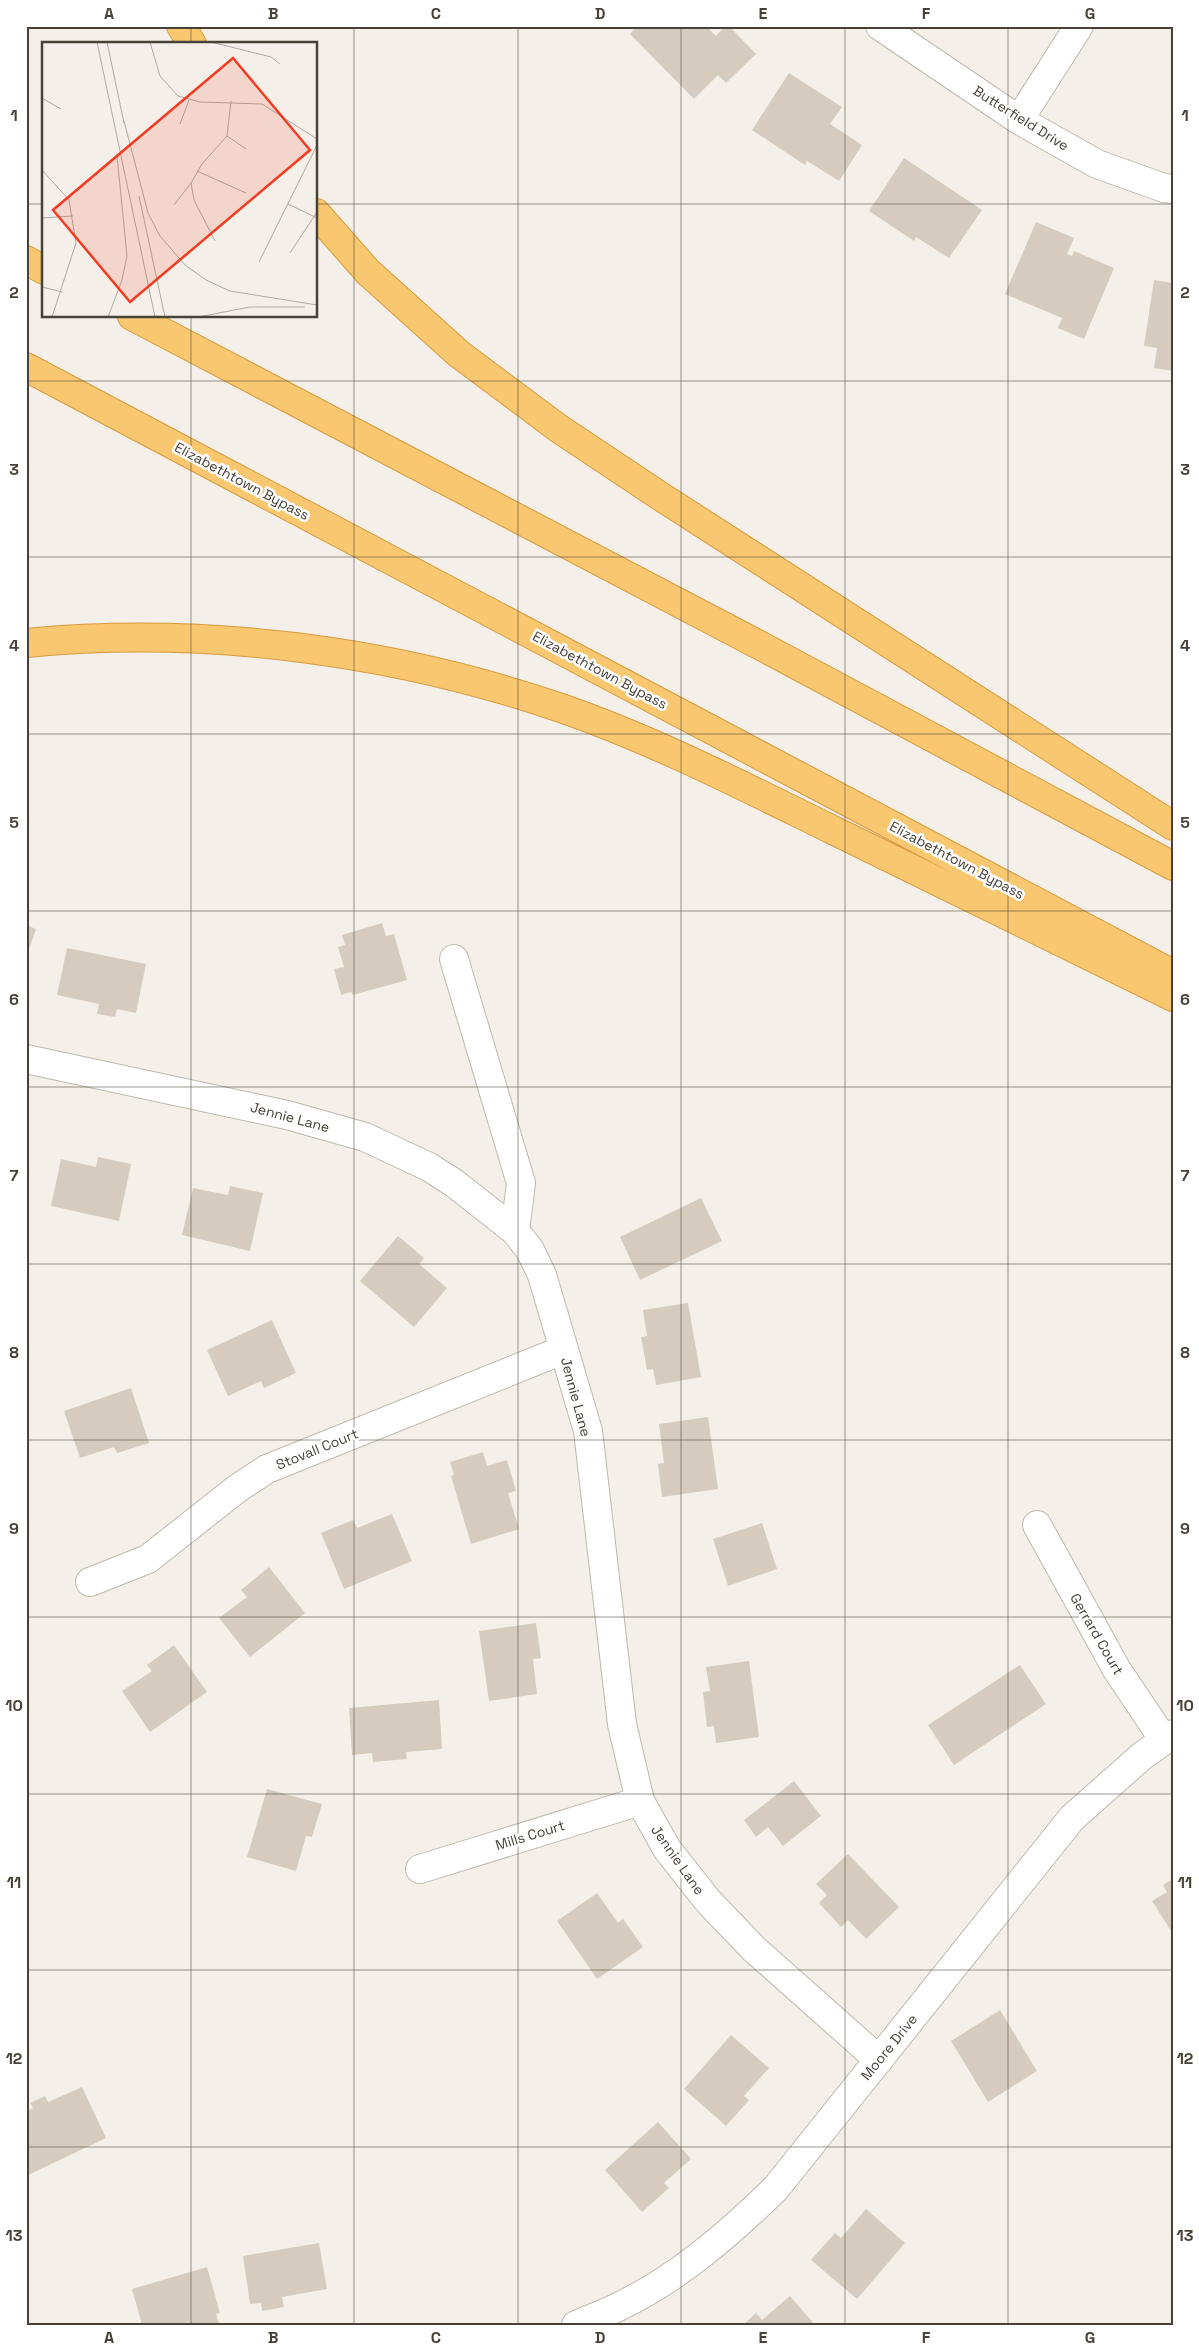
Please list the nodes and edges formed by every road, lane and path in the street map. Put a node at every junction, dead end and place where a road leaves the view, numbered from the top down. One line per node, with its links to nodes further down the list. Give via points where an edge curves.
1 (182, 26): 4 (highway)
2 (880, 26): 5 (street, Butterfield Drive)
3 (1079, 26): 5 (street)
4 (191, 42)
5 (1019, 120): 6 (street, Butterfield Drive, via 1097,164)
6 (1173, 189)
7 (318, 215): 13 (highway, via 368,272 459,354 558,428)
8 (26, 260): 9 (highway)
9 (42, 269)
10 (136, 318): 14 (highway)
11 (26, 367): 16 (highway, Elizabethtown Bypass)
12 (26, 643): 17 (highway, via 182,638 312,648 439,672 563,709 685,758)
13 (1173, 826)
14 (1173, 866)
15 (454, 959): 19 (street, via 521,1183)
16 (1173, 974)
17 (1173, 997)
18 (26, 1059): 19 (street, Jennie Lane, via 288,1114 365,1138 429,1167)
19 (514, 1230): 20 (street, Jennie Lane, via 530,1250 542,1275)
20 (563, 1350): 22 (street, Stovall Court, via 267,1469 148,1559); 24 (street, Jennie Lane, via 588,1432 622,1724)
21 (1037, 1524): 23 (street, Gerrard Court, via 1117,1670)
22 (90, 1582)
23 (1168, 1737): 26 (street, Moore Drive, via 1072,1818)
24 (640, 1800): 25 (street, Mills Court); 26 (street, Jennie Lane, via 667,1849 708,1901 754,1949)
25 (420, 1869)
26 (879, 2060): 27 (street, Moore Drive, via 776,2188 743,2221 664,2280 619,2307)
27 (576, 2325)

